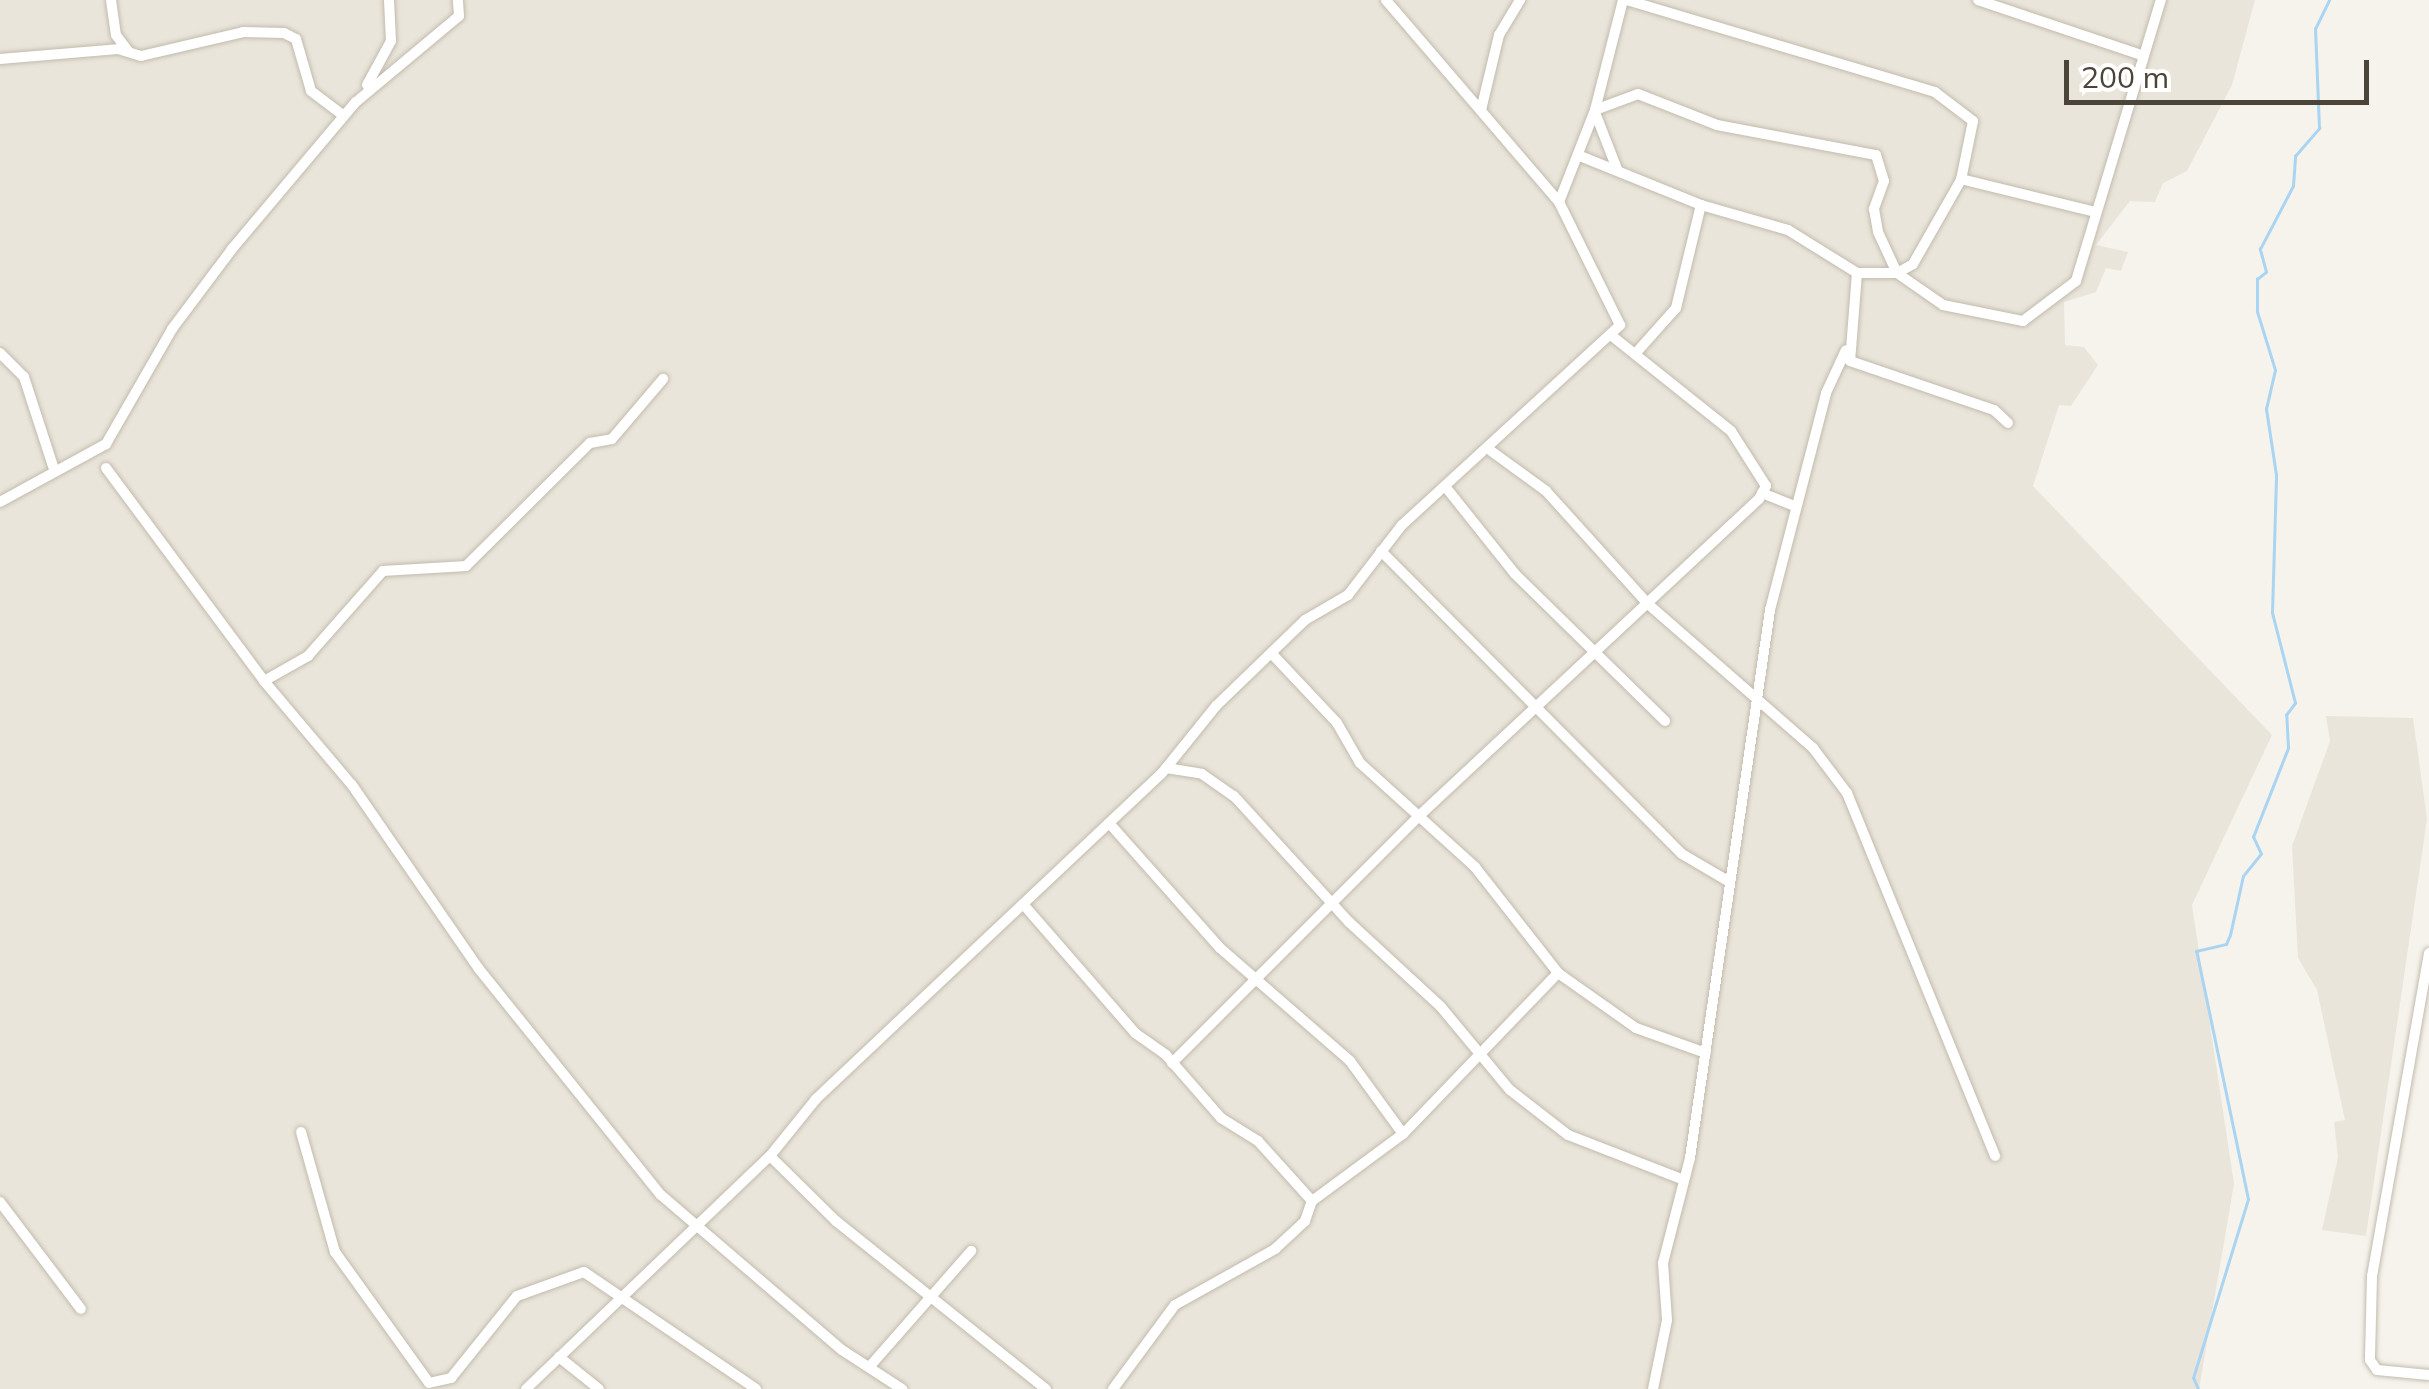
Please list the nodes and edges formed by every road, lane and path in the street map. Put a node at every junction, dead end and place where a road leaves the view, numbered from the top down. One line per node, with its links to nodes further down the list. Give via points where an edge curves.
1 (111, 0): 10 (street, via 116,35)
2 (389, 0): 13 (street, via 391,41)
3 (458, 0): 13 (street, via 459,16)
4 (1386, 0): 14 (street)
5 (1520, 0): 14 (street, via 1498,35)
6 (1625, 0): 9 (street); 15 (street)
7 (1978, 0): 11 (street)
8 (2161, 0): 11 (street)
9 (1658, 4): 19 (street, via 1924,88 1965,108 1973,121)
10 (130, 53): 12 (street); 16 (street, via 284,33 296,39 311,91)
11 (2141, 55): 22 (street, via 2118,149)
12 (0, 59)
13 (356, 102): 16 (street)
14 (1481, 110): 20 (street)
15 (1595, 110): 17 (street); 18 (street); 24 (street, via 1638,94 1717,125 1876,155 1884,181 1874,209 1878,232)
16 (344, 116): 32 (street, via 177,320 106,444)
17 (1580, 156): 18 (street); 20 (street)
18 (1618, 169): 21 (street)
19 (1961, 179): 22 (street); 24 (street, via 1930,223 1921,254)
20 (1559, 202): 25 (street, via 1619,312)
21 (1701, 205): 23 (street, via 1788,230); 28 (street, via 1676,308)
22 (2091, 211): 24 (street, via 2070,290 2023,321 1944,304)
23 (1857, 272): 24 (street); 26 (street)
24 (1897, 273)
25 (1612, 336): 28 (street); 31 (street)
26 (1846, 350): 30 (street, via 1857,366 1994,410); 37 (street)
27 (0, 353): 32 (street, via 24,377)
28 (1635, 354): 35 (street, via 1731,432 1766,486)
29 (663, 379): 42 (street, via 612,439 590,442 466,566 383,572 308,656)
30 (2008, 422)
31 (1491, 451): 34 (street); 39 (street, via 1574,518)
32 (54, 466): 36 (street)
33 (106, 468): 42 (street)
34 (1448, 490): 38 (street); 40 (street, via 1515,574)
35 (1762, 493): 37 (street); 39 (street)
36 (0, 502)
37 (1794, 506): 43 (street, via 1770,610)
38 (1382, 551): 41 (street, via 1348,594 1305,620); 44 (street)
39 (1648, 604): 40 (street); 43 (street)
40 (1597, 652): 44 (street); 45 (street)
41 (1273, 655): 46 (street, via 1216,706); 47 (street, via 1337,723 1360,763)
42 (264, 682): 65 (street, via 363,799 479,969)
43 (1759, 703): 49 (street); 61 (street, via 1813,748 1846,793)
44 (1539, 706): 47 (street); 49 (street, via 1682,854)
45 (1665, 721)
46 (1166, 768): 48 (street); 51 (street, via 1202,774 1234,796)
47 (1420, 815): 51 (street); 53 (street, via 1497,892)
48 (1108, 823): 50 (street); 54 (street, via 1220,948)
49 (1728, 881): 55 (street)
50 (1023, 904): 57 (street, via 1135,1034); 60 (street, via 816,1100)
51 (1336, 907): 54 (street); 56 (street)
52 (2429, 953): 72 (street, via 2372,1276 2370,1360 2378,1370)
53 (1558, 973): 55 (street, via 1636,1028); 56 (street)
54 (1261, 980): 57 (street); 59 (street, via 1350,1061)
55 (1706, 1053): 62 (street)
56 (1482, 1054): 59 (street); 62 (street, via 1510,1090 1568,1135)
57 (1172, 1063): 64 (street)
58 (301, 1132): 68 (street, via 334,1252 429,1383 451,1378 517,1296 555,1278 584,1272)
59 (1403, 1134): 64 (street)
60 (770, 1156): 65 (street); 67 (street, via 836,1220)
61 (1995, 1156)
62 (1684, 1180): 79 (street, via 1663,1263 1667,1320)
63 (0, 1202): 69 (street)
64 (1312, 1202): 78 (street, via 1305,1221 1275,1249 1175,1305)
65 (694, 1230): 68 (street); 71 (street)
66 (971, 1251): 67 (street)
67 (930, 1292): 71 (street); 77 (street)
68 (620, 1300): 70 (street); 75 (street, via 664,1320)
69 (80, 1309)
70 (559, 1357): 73 (street); 74 (street)
71 (872, 1364): 76 (street)
72 (2429, 1374)
73 (526, 1389)
74 (599, 1389)
75 (756, 1389)
76 (902, 1389)
77 (1046, 1389)
78 (1112, 1389)
79 (1653, 1389)

